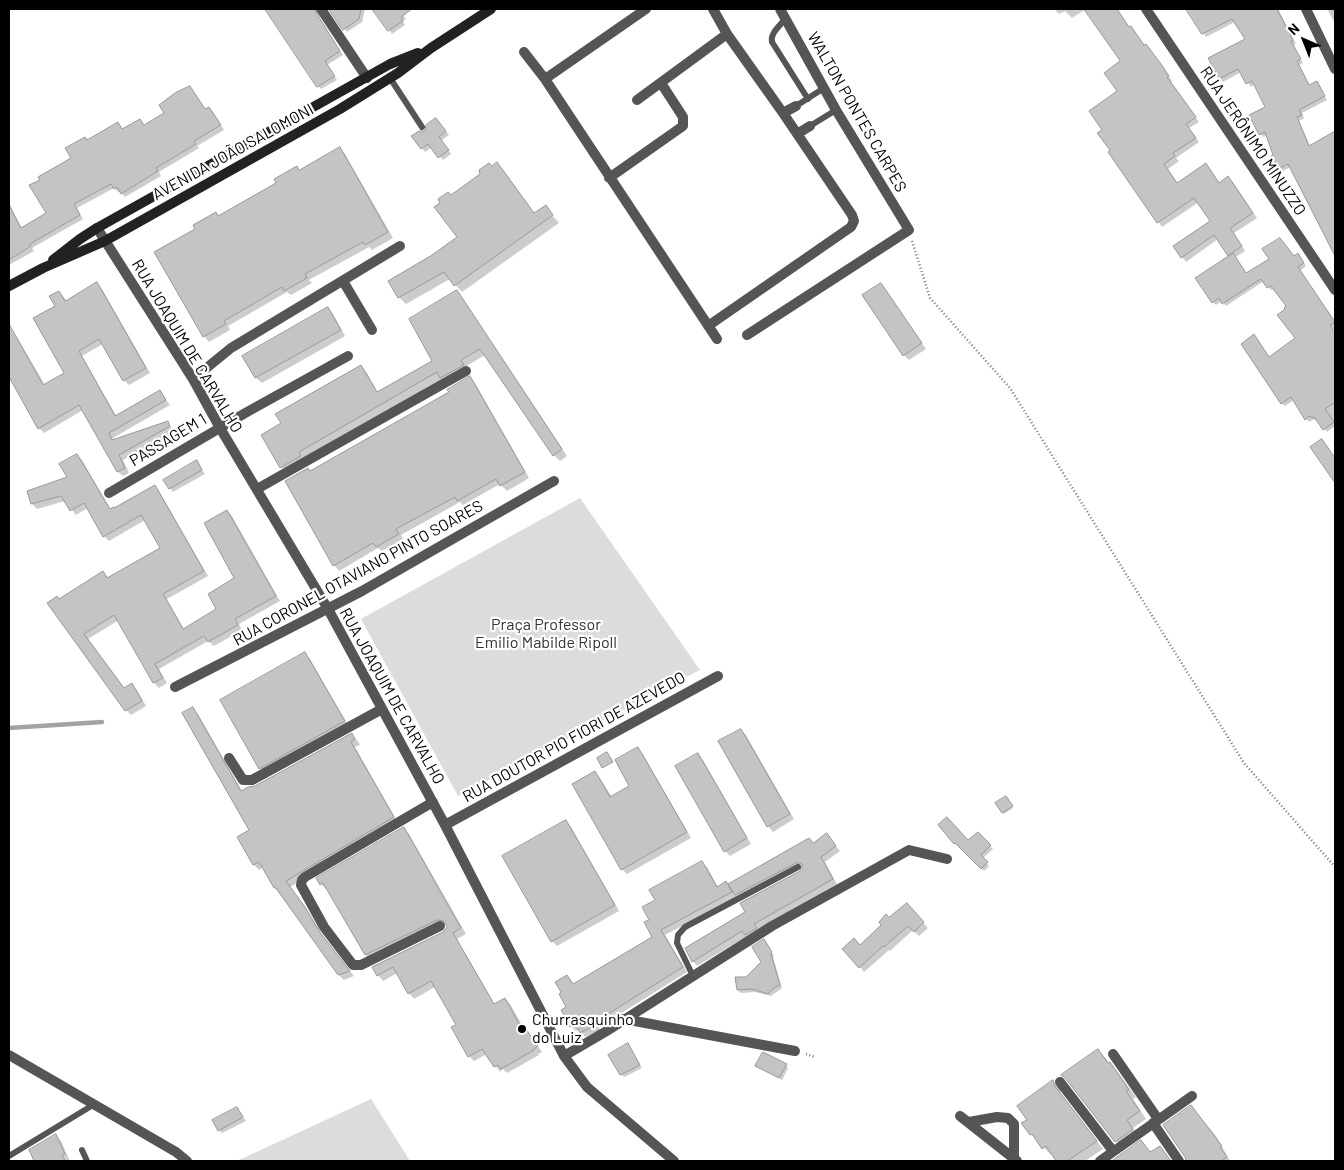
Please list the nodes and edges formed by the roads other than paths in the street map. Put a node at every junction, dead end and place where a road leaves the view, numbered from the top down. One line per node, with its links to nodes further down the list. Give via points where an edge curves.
1 (322, 9): 13 (street)
2 (491, 9): 10 (main road, AVENIDA JOÃO SALOMONI)
3 (646, 9): 15 (street)
4 (712, 9): 9 (street)
5 (780, 9): 8 (street, WALTON PONTES CARPES)
6 (1146, 9): 33 (street, RUA JERÔNIMO MINUZZO)
7 (1306, 9): 12 (street)
8 (785, 19): 17 (street, WALTON PONTES CARPES); 18 (lane, via 773,33 772,42)
9 (728, 34): 16 (street); 22 (street)
10 (431, 48): 13 (main road, AVENIDA JOÃO SALOMONI, via 390,64); 14 (main road, AVENIDA JOÃO SALOMONI)
11 (524, 52): 15 (street)
12 (1335, 69)
13 (367, 78): 27 (main road, AVENIDA JOÃO SALOMONI)
14 (390, 78): 24 (lane); 28 (main road, AVENIDA JOÃO SALOMONI, via 340,110)
15 (544, 79): 26 (street)
16 (661, 83): 19 (street); 26 (street, via 683,117 683,126)
17 (824, 88): 18 (lane); 21 (street, WALTON PONTES CARPES)
18 (808, 98): 20 (lane)
19 (637, 100)
20 (796, 106): 22 (street)
21 (836, 110): 23 (lane); 36 (street, WALTON PONTES CARPES, via 909,230)
22 (784, 113): 25 (street)
23 (810, 126): 25 (street)
24 (422, 127)
25 (797, 134): 34 (street, via 854,221)
26 (609, 178): 34 (street)
27 (97, 228): 28 (street, RUA JOAQUIM DE CARVALHO); 30 (main road, AVENIDA JOÃO SALOMONI)
28 (105, 241): 30 (main road, AVENIDA JOÃO SALOMONI); 40 (street, RUA JOAQUIM DE CARVALHO)
29 (400, 246): 31 (street)
30 (43, 268): 32 (main road, AVENIDA JOÃO SALOMONI)
31 (343, 281): 35 (street); 40 (street, via 231,348)
32 (9, 286)
33 (1335, 290)
34 (708, 326): 37 (street)
35 (372, 330)
36 (747, 335)
37 (717, 339)
38 (348, 356): 41 (street, PASSAGEM 1)
39 (466, 371): 43 (street)
40 (193, 379): 41 (street, RUA JOAQUIM DE CARVALHO)
41 (220, 428): 43 (street, RUA JOAQUIM DE CARVALHO); 44 (street, PASSAGEM 1)
42 (554, 481): 45 (street, RUA CORONEL OTAVIANO PINTO SOARES)
43 (257, 490): 45 (street, RUA JOAQUIM DE CARVALHO)
44 (109, 492)
45 (328, 609): 47 (street, RUA CORONEL OTAVIANO PINTO SOARES); 48 (street, RUA JOAQUIM DE CARVALHO)
46 (718, 676): 51 (street, RUA DOUTOR PIO FIORI DE AZEVEDO)
47 (175, 687)
48 (382, 709): 49 (street, via 252,780 243,780); 50 (street, RUA JOAQUIM DE CARVALHO)
49 (229, 758)
50 (433, 802): 51 (street, RUA JOAQUIM DE CARVALHO); 54 (street, via 305,877 301,885 324,927 353,965 361,965)
51 (446, 825): 60 (street, RUA JOAQUIM DE CARVALHO)
52 (947, 859): 55 (street, via 909,850 772,926)
53 (798, 867): 55 (lane, via 685,927 677,942)
54 (440, 926)
55 (693, 976): 56 (street)
56 (624, 1020): 57 (street); 60 (street)
57 (794, 1051)
58 (1113, 1054): 65 (street)
59 (9, 1055): 63 (street)
60 (564, 1056): 74 (street, RUA JOAQUIM DE CARVALHO, via 587,1087)
61 (1060, 1082): 68 (street)
62 (1192, 1096): 65 (street)
63 (93, 1105): 69 (lane); 73 (street)
64 (960, 1116): 66 (street)
65 (1156, 1121): 68 (street); 75 (street)
66 (969, 1122): 70 (street); 70 (street, via 1008,1118 1014,1124)
67 (82, 1150): 72 (lane)
68 (1113, 1151): 71 (street)
69 (10, 1158)
70 (1016, 1160)
71 (1103, 1160)
72 (87, 1161)
73 (187, 1161)
74 (674, 1161)
75 (1179, 1161)

